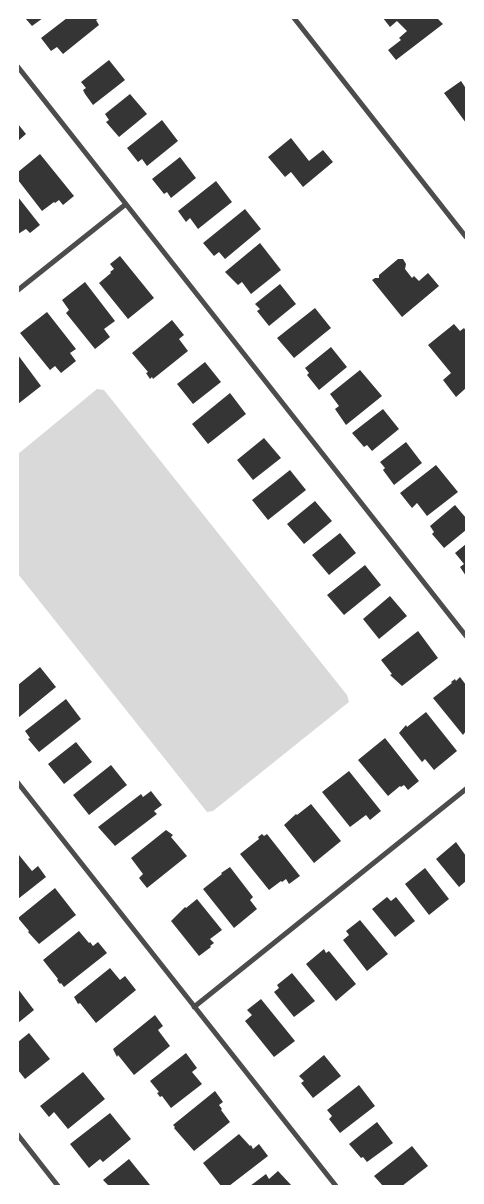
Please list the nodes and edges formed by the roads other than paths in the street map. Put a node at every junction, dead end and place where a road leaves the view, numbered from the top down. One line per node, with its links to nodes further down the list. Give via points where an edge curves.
1 (294, 18): 4 (street)
2 (18, 67): 3 (street)
3 (126, 204): 5 (street); 6 (street)
4 (466, 237)
5 (18, 290)
6 (466, 636)
7 (18, 783): 9 (street)
8 (466, 789): 9 (street)
9 (194, 1007): 12 (street)
10 (18, 1135): 11 (street)
11 (58, 1186)
12 (336, 1186)

